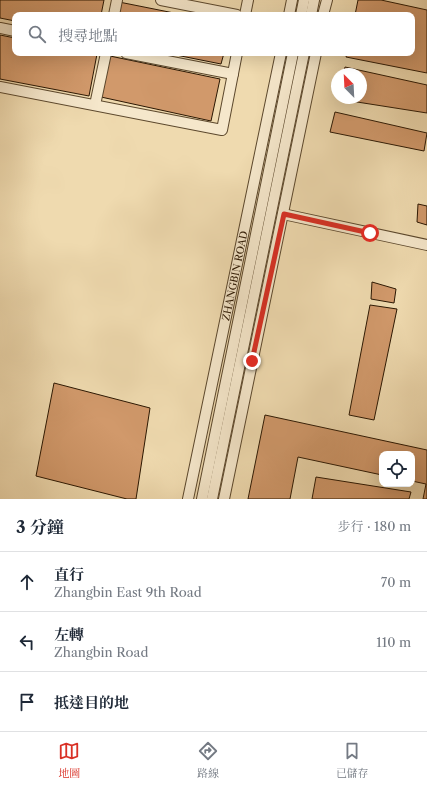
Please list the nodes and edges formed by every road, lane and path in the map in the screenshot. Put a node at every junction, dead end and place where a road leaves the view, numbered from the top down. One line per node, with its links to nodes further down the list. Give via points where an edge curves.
1 (116, 0): 8 (street)
2 (160, 0): 9 (street)
3 (248, 0): 10 (street)
4 (292, 0): 11 (street)
5 (304, 0): 12 (street)
6 (314, 0): 13 (street)
7 (326, 0): 14 (street)
8 (114, 12)
9 (222, 12)
10 (246, 12)
11 (290, 12)
12 (302, 12)
13 (312, 12)
14 (324, 12)
15 (0, 28): 16 (street)
16 (12, 30)
17 (105, 56): 26 (street)
18 (141, 56): 24 (street)
19 (236, 56): 24 (street)
20 (280, 56): 29 (street, ZHANGBIN ROAD)
21 (291, 56): 30 (street, ZHANGBIN ROAD)
22 (303, 56): 31 (street)
23 (315, 56): 27 (street)
24 (233, 74): 26 (street, via 222,130)
25 (0, 87): 26 (street)
26 (95, 105)
27 (284, 214): 28 (street); 32 (street)
28 (427, 245)
29 (188, 499)
30 (202, 499)
31 (212, 499)
32 (224, 499)

